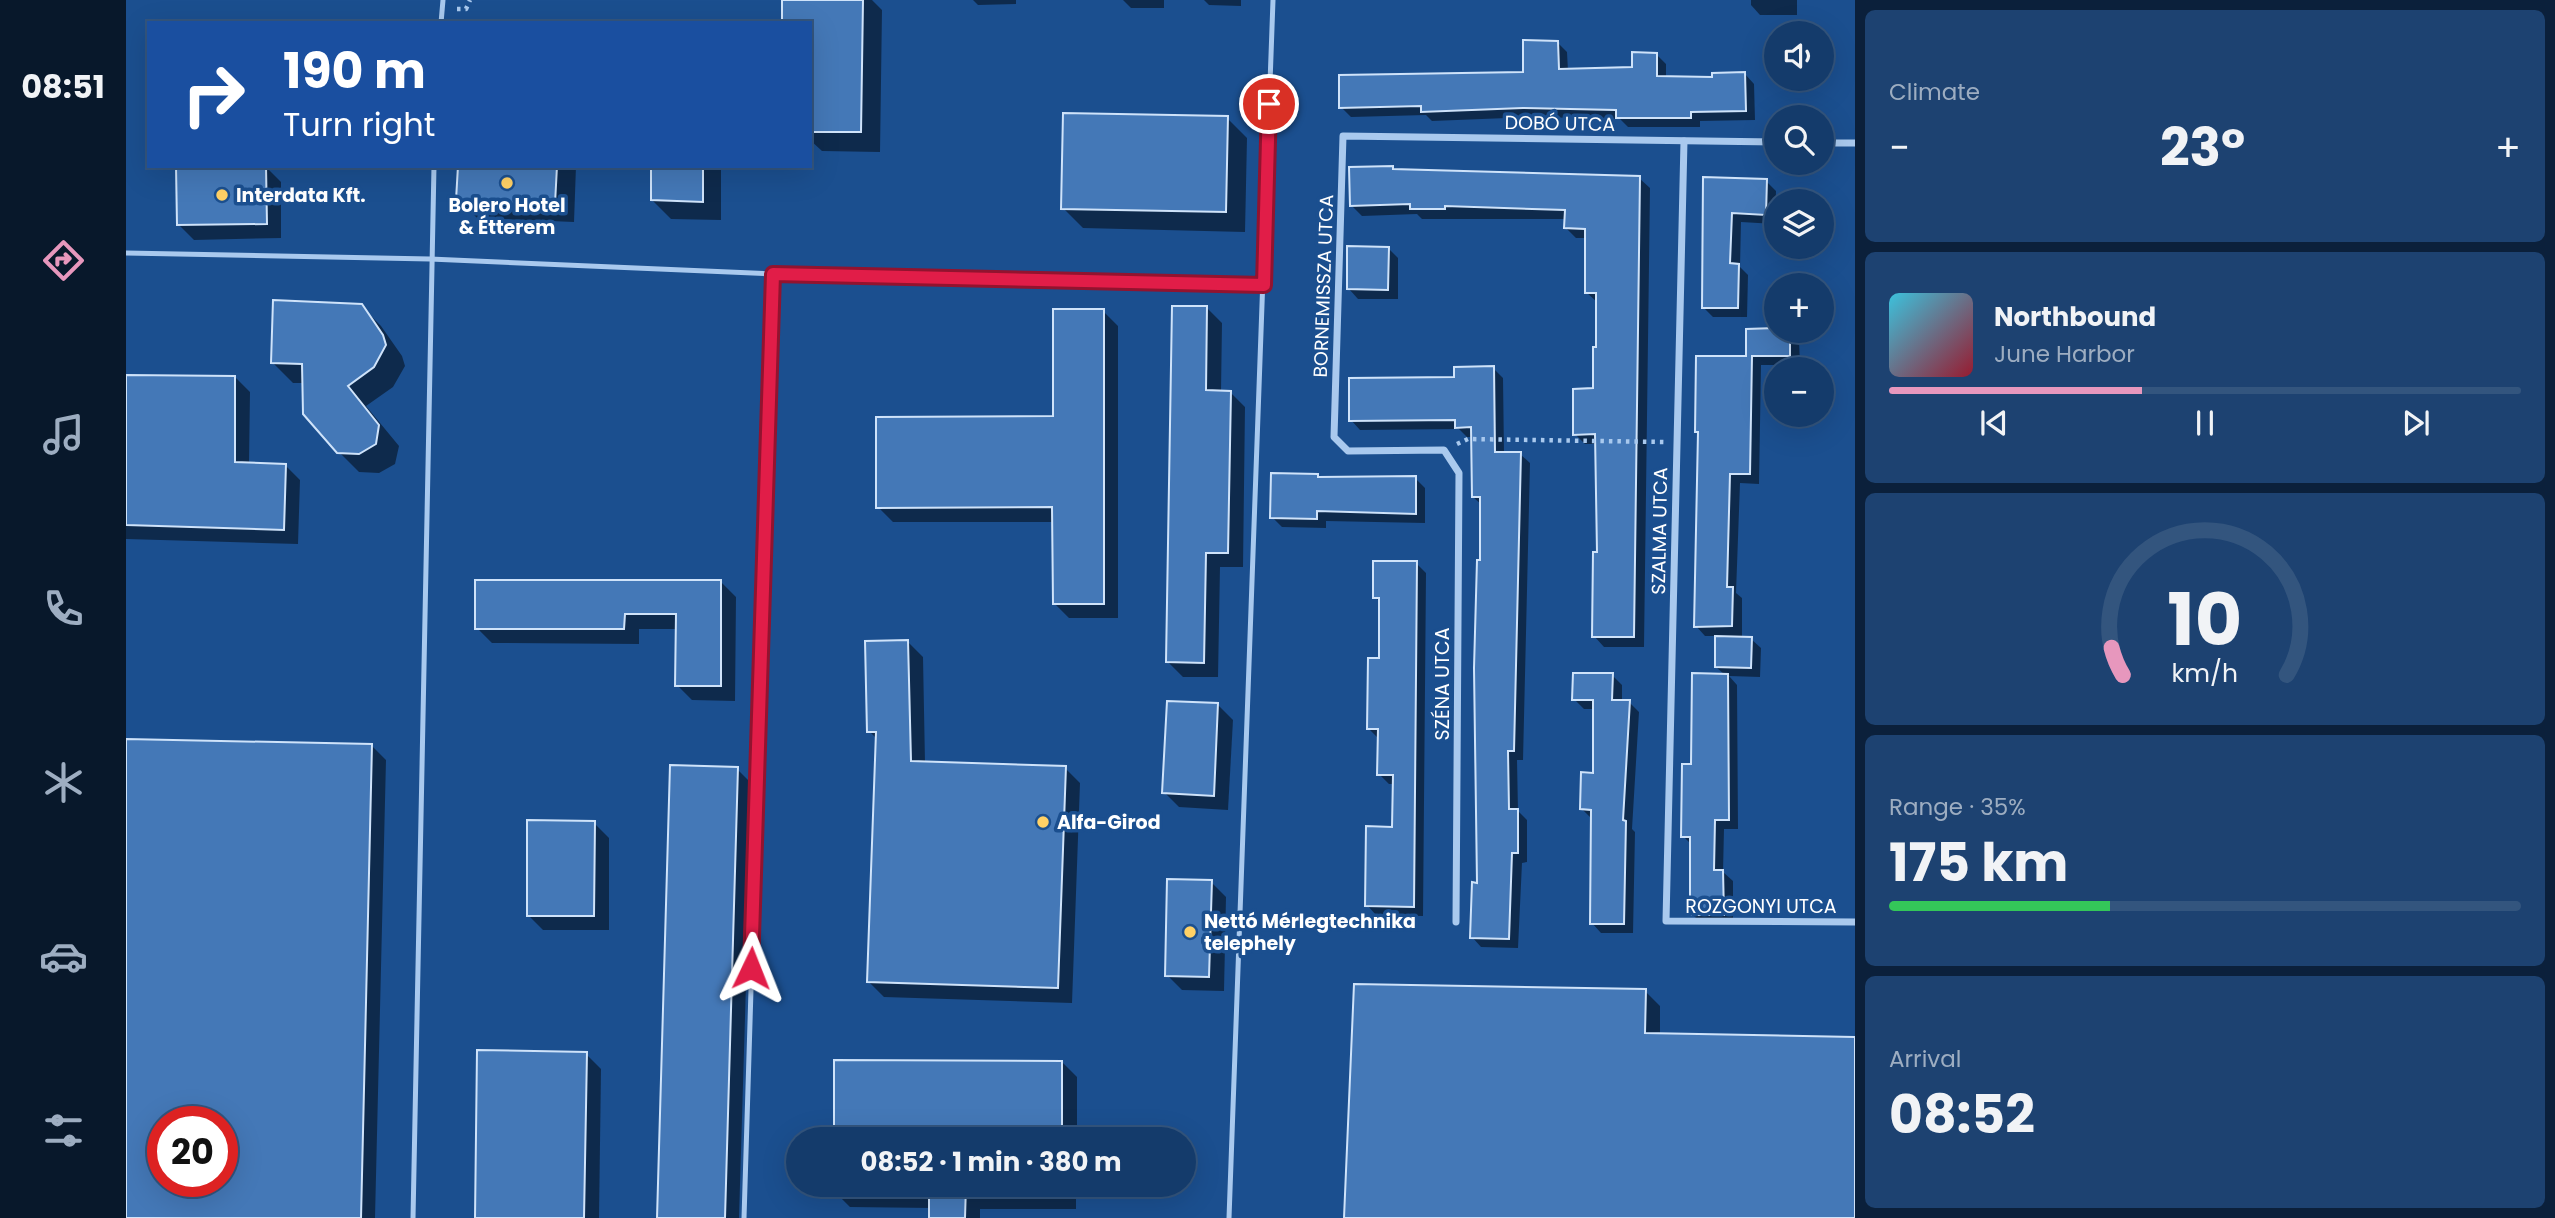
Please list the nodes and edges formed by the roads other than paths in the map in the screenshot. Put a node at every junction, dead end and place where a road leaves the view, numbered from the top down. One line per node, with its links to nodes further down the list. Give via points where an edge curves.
1 (443, 0): 3 (lane)
2 (1273, 0): 13 (lane)
3 (441, 21)
4 (1343, 136): 5 (street, DOBÓ UTCA); 14 (street, BORNEMISSZA UTCA, via 1335,437 1348,451)
5 (1684, 141): 6 (street, DOBÓ UTCA); 15 (street, SZALMA UTCA)
6 (1764, 142)
7 (1834, 143): 8 (street)
8 (1855, 143)
9 (435, 168): 11 (lane)
10 (126, 253): 11 (lane)
11 (430, 259): 12 (lane); 18 (lane)
12 (773, 274): 13 (lane); 19 (lane)
13 (1264, 285): 20 (lane)
14 (1444, 450): 16 (street, SZÉNA UTCA, via 1459,473)
15 (1666, 921): 17 (street, ROZGONYI UTCA)
16 (1456, 922)
17 (1855, 922)
18 (413, 1218)
19 (744, 1218)
20 (1229, 1218)

